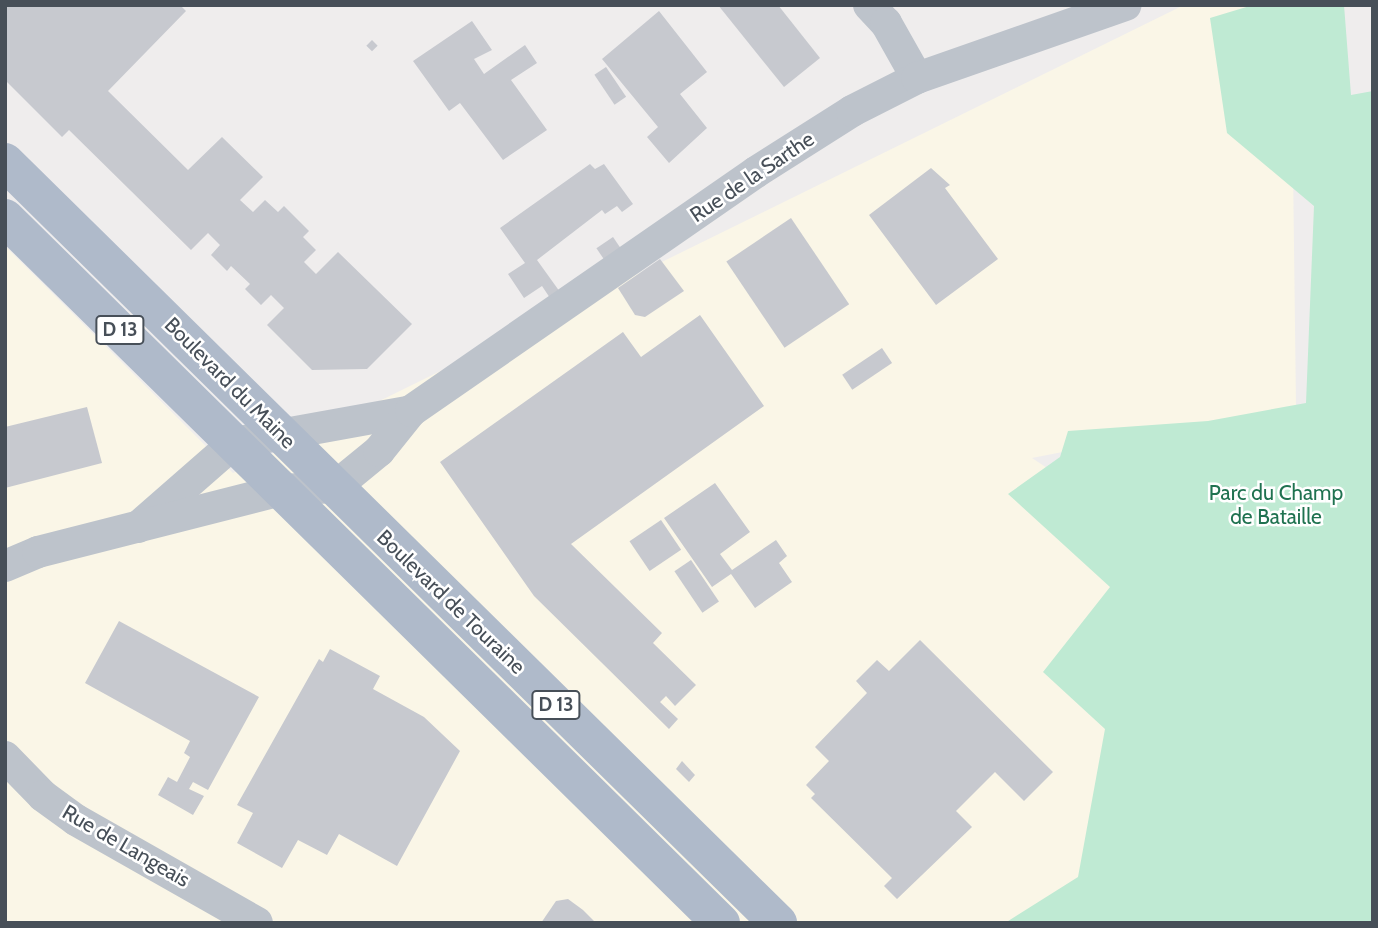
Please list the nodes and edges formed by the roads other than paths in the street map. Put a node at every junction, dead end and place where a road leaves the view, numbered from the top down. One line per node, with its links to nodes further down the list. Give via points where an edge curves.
1 (869, 5): 3 (street, via 886,23)
2 (1126, 5): 3 (street, Rue de la Sarthe)
3 (917, 78): 6 (street, Rue de la Sarthe, via 852,111 756,172)
4 (5, 162): 7 (main road, Boulevard du Maine / D 13)
5 (5, 218): 8 (main road, Boulevard du Maine / D 13)
6 (411, 411): 7 (street, Rue de la Sarthe); 9 (street, Rue de la Sarthe, via 379,451)
7 (285, 437): 8 (street, Rue de la Sarthe); 9 (main road, Boulevard du Maine / D 13)
8 (234, 443): 10 (main road, Boulevard du Maine / D 13); 11 (street)
9 (335, 487): 10 (street); 16 (main road, Boulevard de Touraine / D 13)
10 (282, 490): 11 (street); 15 (main road, Boulevard de Touraine / D 13)
11 (135, 530): 12 (street, via 38,552)
12 (5, 566)
13 (5, 757): 14 (street, Rue de Langeais, via 43,796 75,820)
14 (257, 923)
15 (721, 923)
16 (778, 923)

